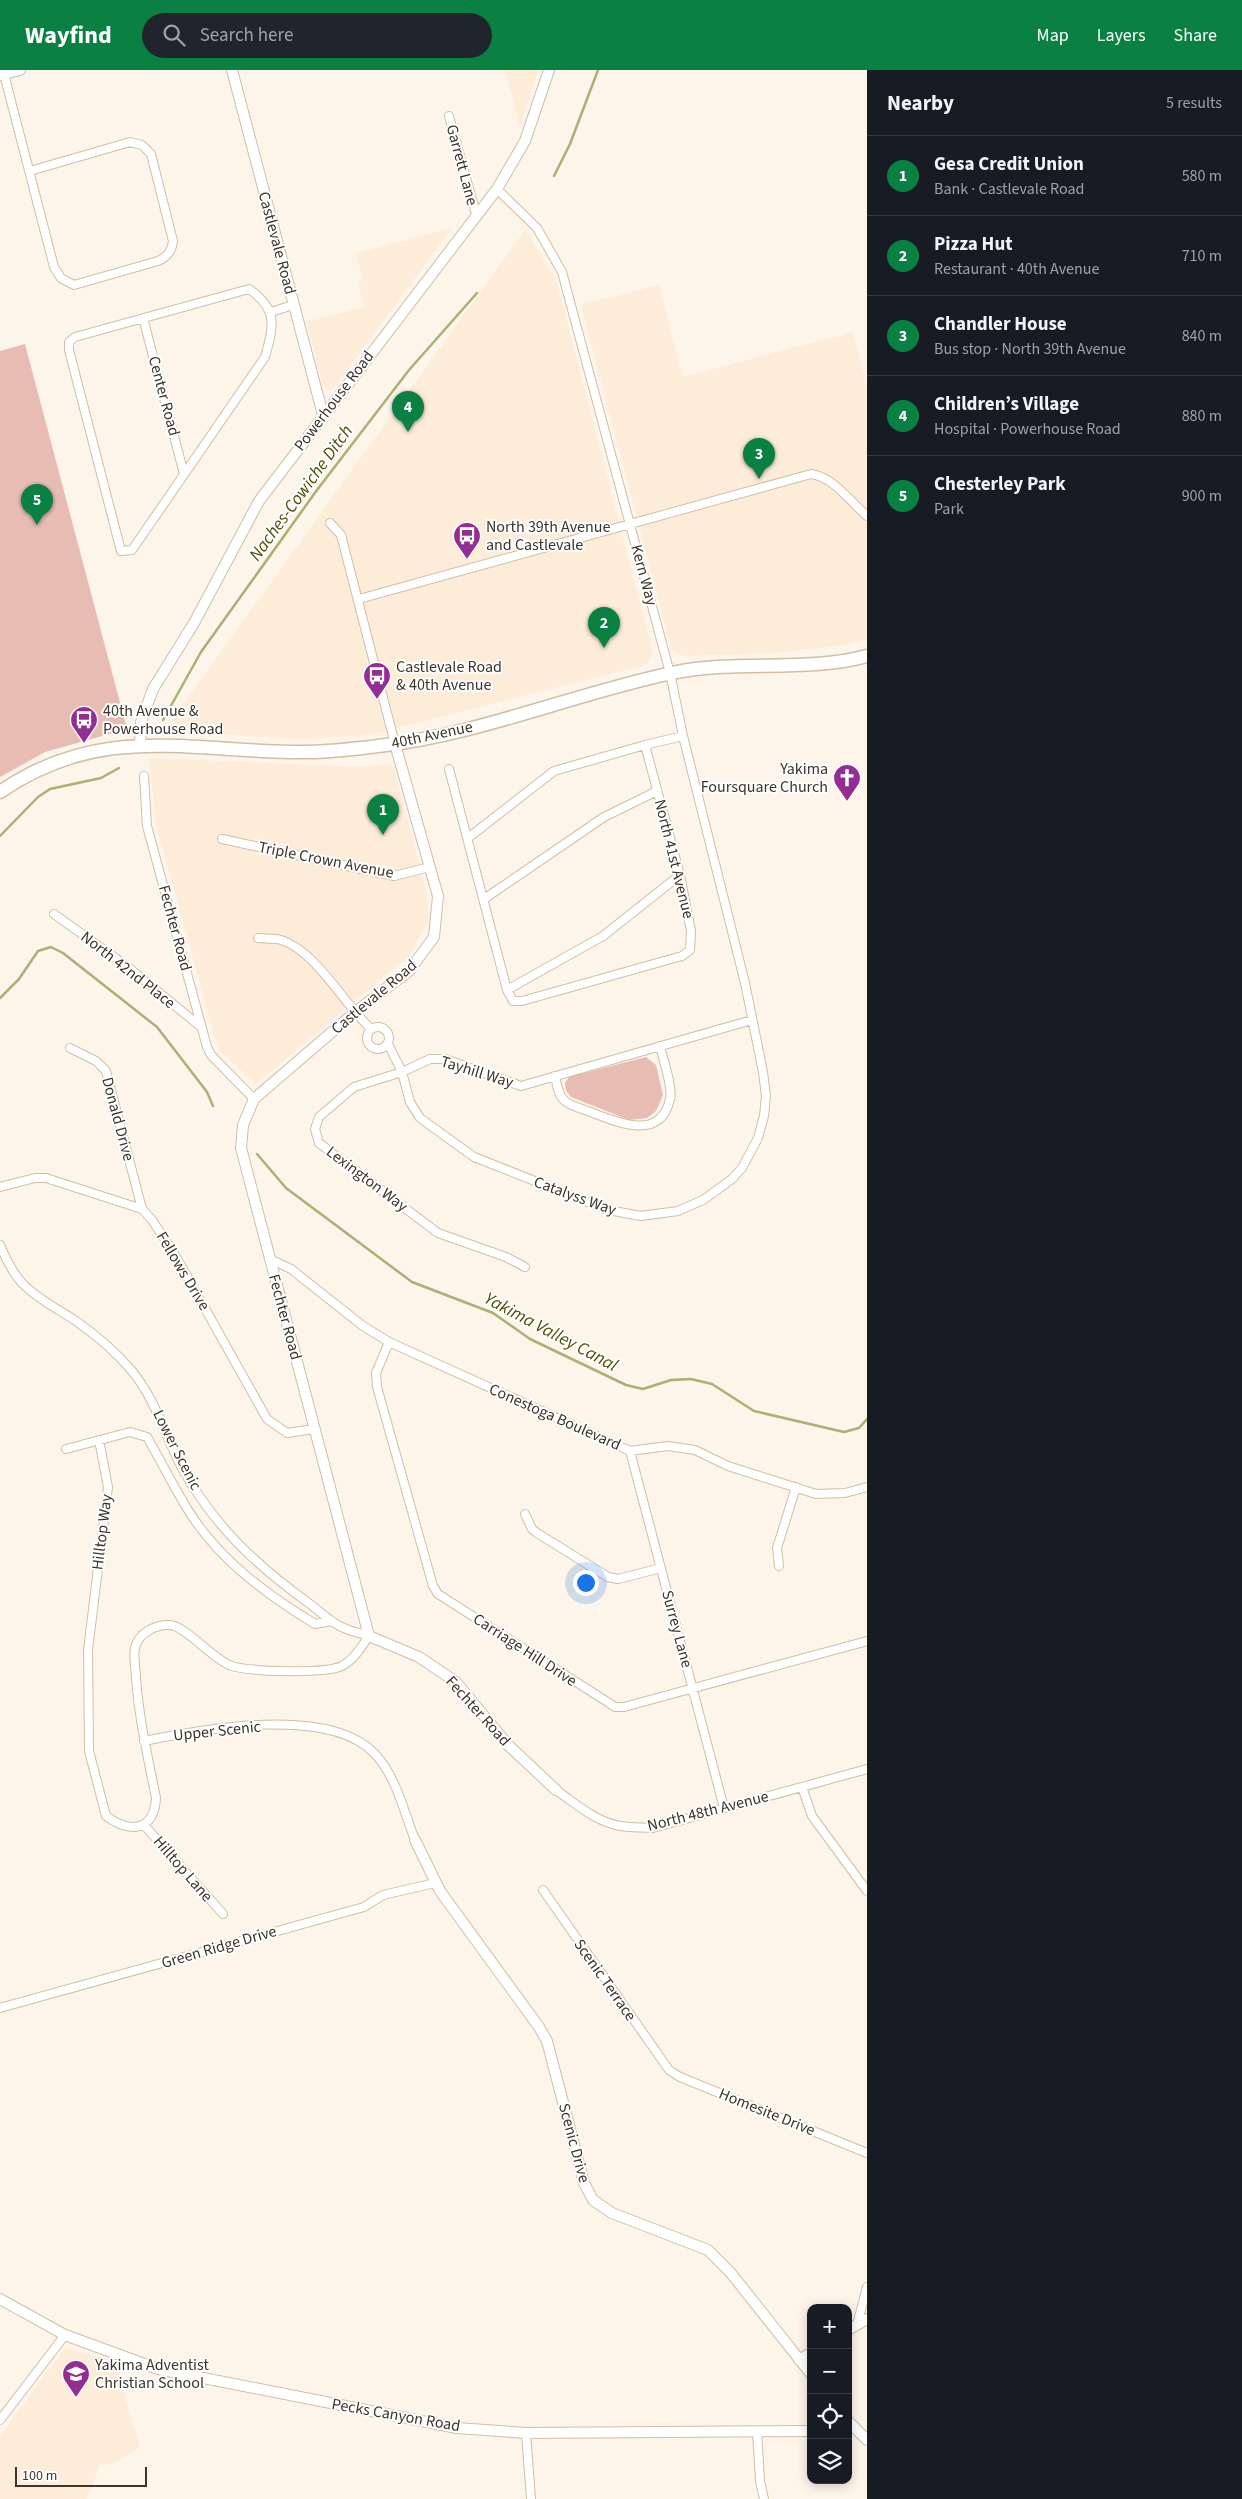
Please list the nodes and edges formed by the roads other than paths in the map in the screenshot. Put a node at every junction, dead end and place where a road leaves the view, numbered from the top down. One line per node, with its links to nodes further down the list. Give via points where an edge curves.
1 (20, 70): 4 (street)
2 (232, 70): 9 (street, Castlevale Road)
3 (549, 70): 7 (street, Powerhouse Road, via 524,141)
4 (2, 75): 6 (street)
5 (449, 116): 8 (street, Garrett Lane)
6 (30, 172): 6 (street, via 54,267 67,283 74,284 164,259 173,246 151,154 142,145 130,142)
7 (497, 189): 8 (street, Powerhouse Road); 16 (street, Kern Way, via 536,228 562,272)
8 (476, 214): 12 (street, Powerhouse Road)
9 (293, 305): 10 (street); 12 (street, Castlevale Road)
10 (271, 312): 11 (street, via 264,300 249,289); 13 (street, via 271,335 265,357)
11 (143, 318): 13 (street, Center Road); 13 (street, via 75,337 69,342 121,551 132,550)
12 (323, 415): 21 (street, Powerhouse Road, via 259,501 194,623 153,689 141,722)
13 (184, 474)
14 (867, 516): 16 (street, via 828,481 820,475 811,474)
15 (330, 523): 17 (street, Castlevale Road, via 341,535)
16 (630, 525): 17 (street); 19 (street, Kern Way)
17 (359, 599): 22 (street, Castlevale Road)
18 (867, 656): 19 (main road, 40th Avenue, via 824,663 690,669)
19 (670, 673): 20 (street, Kern Way); 22 (main road, 40th Avenue, via 482,725)
20 (683, 736): 23 (street); 35 (street, Kern Way)
21 (140, 744): 22 (main road, 40th Avenue, via 307,752); 27 (main road, 40th Avenue, via 75,755 24,775)
22 (395, 744): 30 (street, Castlevale Road)
23 (645, 745): 26 (street, North 41st Avenue); 28 (street, via 554,771)
24 (449, 769): 28 (street)
25 (144, 776): 39 (street, Fechter Road, via 147,826)
26 (657, 791): 31 (street, North 41st Avenue); 32 (street, via 604,817)
27 (0, 792)
28 (468, 838): 32 (street)
29 (222, 839): 30 (street, Triple Crown Avenue, via 394,876)
30 (430, 867): 37 (street, Castlevale Road, via 438,896 434,937 410,971)
31 (680, 875): 36 (street, via 603,936); 36 (street, North 41st Avenue, via 691,931 690,950 682,956 522,1001 513,1001)
32 (484, 899): 36 (street)
33 (54, 914): 39 (street, North 42nd Place, via 128,967)
34 (258, 938): 37 (street, Catalyss Way, via 279,939 302,951)
35 (745, 984): 38 (street, Catalyss Way)
36 (507, 990)
37 (354, 1013): 40 (street, Catalyss Way); 46 (street, Castlevale Road)
38 (752, 1020): 42 (street, Tayhill Way); 44 (street, Catalyss Way, via 766,1096 764,1116 750,1155 732,1179 703,1200 678,1211 661,1214 641,1216 608,1210 474,1157 420,1118 410,1102)
39 (201, 1027): 46 (street, Fechter Road, via 211,1055)
40 (371, 1029): 41 (street, Catalyss Way, via 378,1026 387,1031 390,1037); 41 (street, via 367,1039 370,1046 381,1049)
41 (388, 1044): 44 (street, Catalyss Way)
42 (660, 1046): 45 (street, Tayhill Way); 45 (street, via 671,1096 665,1111 650,1124 626,1125 571,1104 561,1096)
43 (70, 1048): 48 (street, Donald Drive, via 96,1061 106,1071)
44 (402, 1072): 45 (street, Tayhill Way, via 414,1064 437,1058 521,1086); 51 (street, Lexington Way, via 354,1087 316,1122 319,1143 438,1233)
45 (555, 1076)
46 (254, 1099): 50 (street, Fechter Road, via 243,1125 241,1148)
47 (0, 1186): 48 (street, via 46,1178)
48 (142, 1209): 53 (street, Fellows Drive, via 175,1256 267,1419 287,1433)
49 (0, 1246): 62 (street, Lower Scenic, via 22,1284 77,1322 132,1372 155,1406 183,1469 232,1538 280,1583)
50 (270, 1260): 52 (street, Conestoga Boulevard, via 291,1269 363,1326); 53 (street, Fechter Road)
51 (526, 1267)
52 (390, 1342): 56 (street, Conestoga Boulevard); 65 (street, Carriage Hill Drive, via 376,1373 377,1387 429,1580 438,1594 615,1707)
53 (314, 1429): 63 (street, Fechter Road)
54 (99, 1440): 55 (street); 62 (street, via 130,1432 147,1436 189,1512 221,1553 256,1585 315,1624); 71 (street, Hilltop Way, via 108,1487 88,1650 89,1752 106,1816 124,1827)
55 (66, 1450)
56 (630, 1451): 57 (street, Conestoga Boulevard, via 683,1447 709,1455 728,1466); 61 (street, Surrey Lane)
57 (796, 1487): 58 (street, Conestoga Boulevard, via 816,1494 845,1493); 60 (street, via 776,1548)
58 (867, 1487)
59 (525, 1514): 61 (street, via 536,1533 608,1577 618,1580)
60 (779, 1566)
61 (661, 1568): 65 (street, Surrey Lane)
62 (332, 1621): 63 (street, Lower Scenic)
63 (370, 1636): 66 (street, via 352,1660 330,1670 249,1670 213,1657 184,1630 171,1625 154,1627 142,1635 135,1647 139,1718); 69 (street, Fechter Road, via 419,1657 456,1682 508,1745)
64 (867, 1641): 65 (street, Carriage Hill Drive)
65 (693, 1690): 70 (street, Surrey Lane)
66 (144, 1741): 71 (street, via 156,1798 155,1809); 72 (street, Upper Scenic, via 194,1731 265,1726 320,1727 356,1738 376,1755 391,1780)
67 (867, 1769): 68 (street, North 48th Avenue)
68 (802, 1787): 70 (street, North 48th Avenue); 75 (street, via 812,1816)
69 (556, 1790): 70 (street, North 48th Avenue, via 589,1813 621,1826 653,1828)
70 (724, 1808)
71 (144, 1825): 76 (street, Hilltop Lane)
72 (415, 1840): 73 (street, Scenic Drive)
73 (435, 1883): 77 (street, Green Ridge Drive, via 382,1895 364,1907); 86 (street, Scenic Drive, via 547,2041 584,2183 593,2200 612,2213 708,2250 730,2272)
74 (543, 1890): 78 (street, Scenic Terrace)
75 (867, 1891)
76 (223, 1914)
77 (0, 2008)
78 (669, 2070): 79 (street, Homesite Drive)
79 (867, 2153)
80 (867, 2287): 83 (street)
81 (0, 2300): 84 (street, Pecks Canyon Road)
82 (867, 2319): 83 (street)
83 (852, 2328)
84 (64, 2335): 88 (street); 92 (street, Pecks Canyon Road, via 158,2369 457,2428)
85 (807, 2355): 86 (street)
86 (799, 2360): 87 (street, Scenic Drive)
87 (807, 2369)
88 (0, 2420)
89 (757, 2431): 90 (street, Pecks Canyon Road); 92 (street, Pecks Canyon Road); 95 (street)
90 (807, 2431)
91 (852, 2431): 93 (street)
92 (526, 2433): 94 (street)
93 (867, 2440)
94 (531, 2499)
95 (764, 2499)

